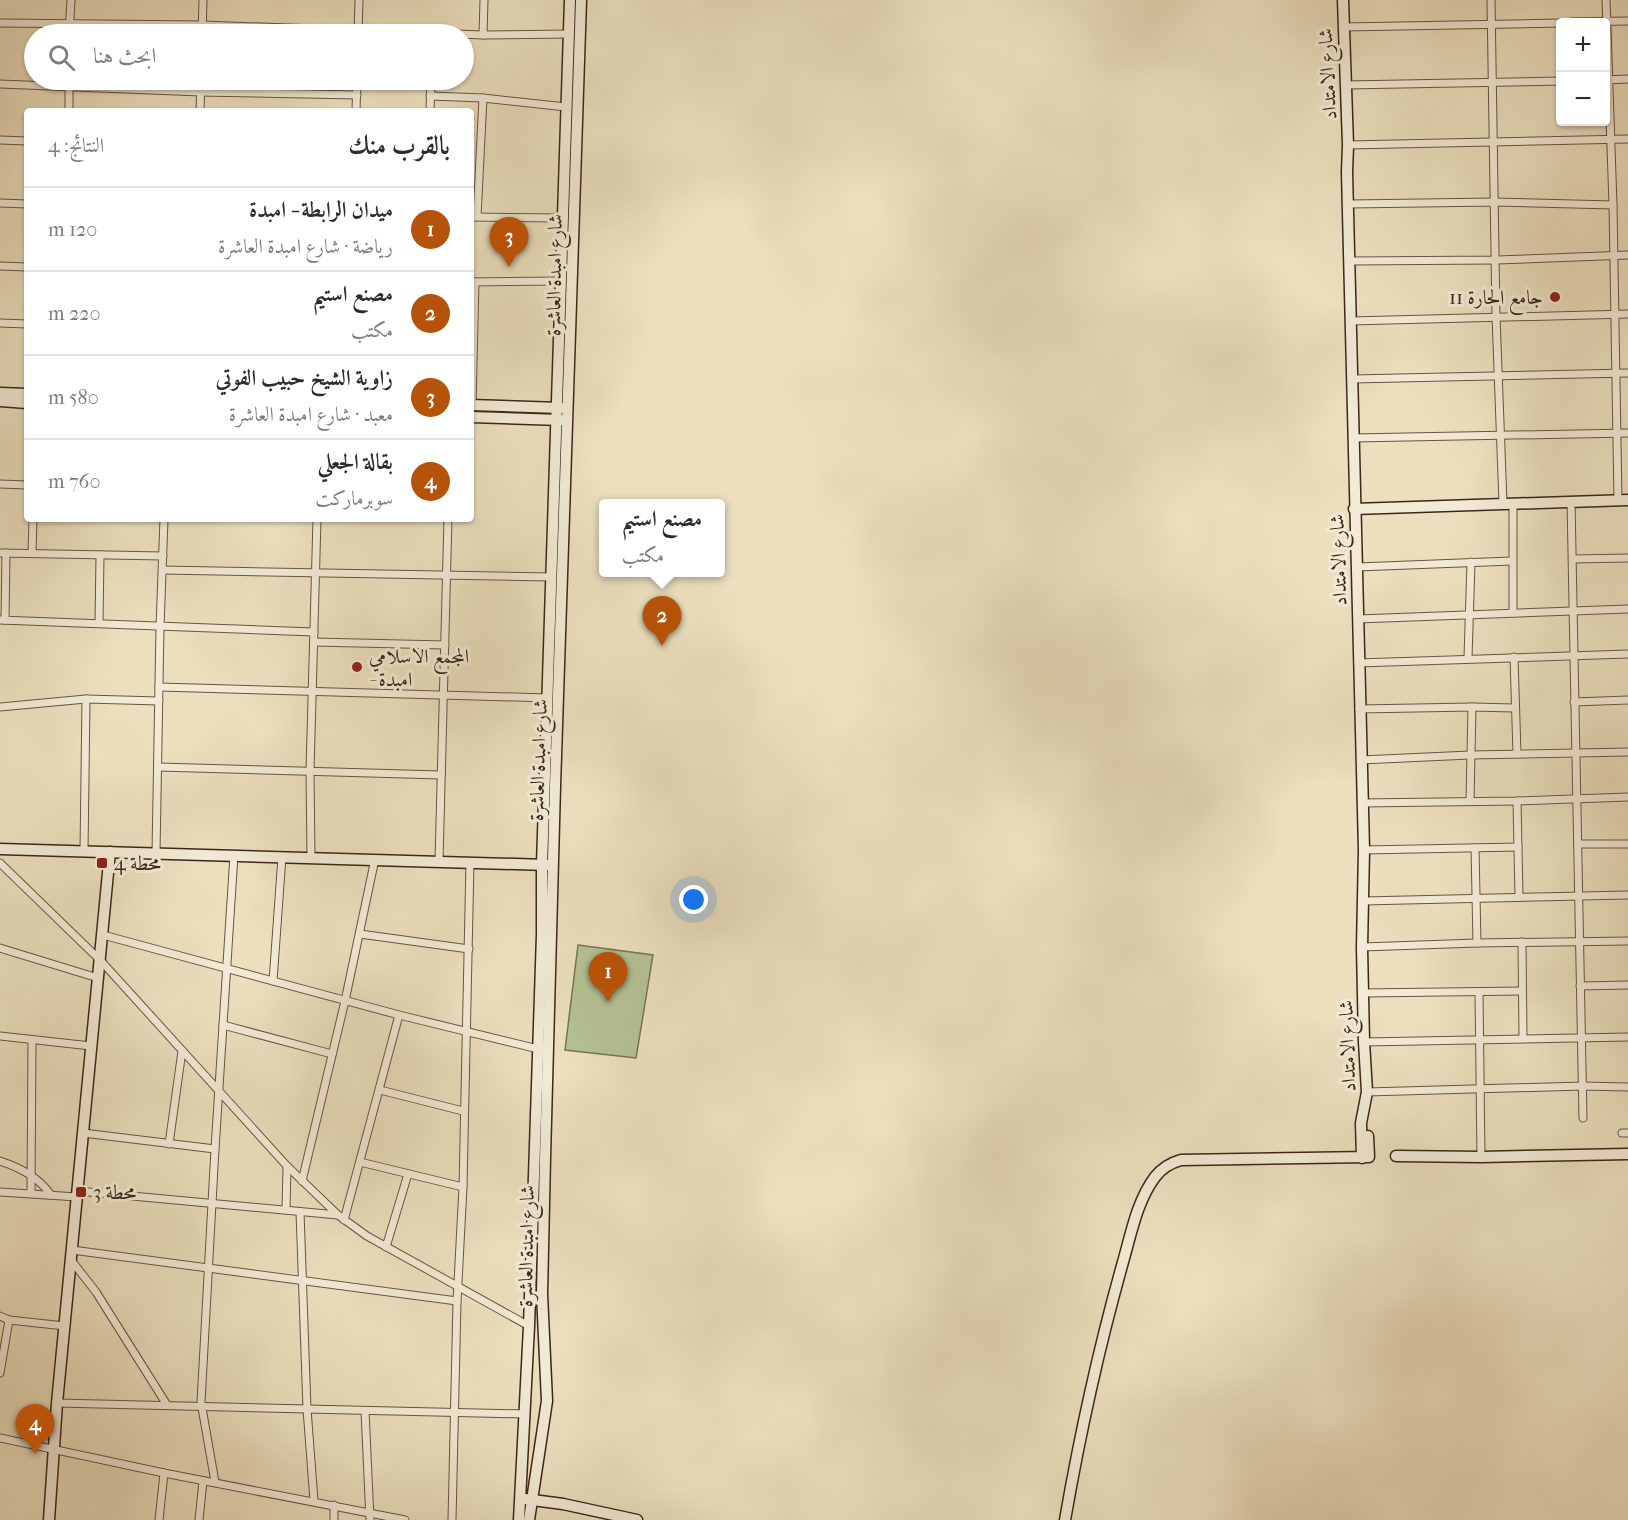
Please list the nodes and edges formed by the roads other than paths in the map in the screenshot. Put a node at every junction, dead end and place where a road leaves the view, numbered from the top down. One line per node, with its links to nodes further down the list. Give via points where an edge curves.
1 (71, 0): 15 (street)
2 (203, 0): 16 (street)
3 (359, 0): 17 (street)
4 (484, 0): 22 (street)
5 (570, 0): 20 (street, شارع امبدة العاشرة)
6 (581, 0): 82 (street, شارع امبدة العاشرة, via 570,378)
7 (1343, 0): 19 (street, شارع الامتداد)
8 (1491, 0): 18 (street)
9 (1606, 0): 10 (street)
10 (1607, 18)
11 (1610, 21): 12 (street)
12 (1628, 21)
13 (0, 23): 15 (street)
14 (1556, 23): 18 (street)
15 (69, 24)
16 (202, 24)
17 (358, 24)
18 (1492, 25): 19 (street); 26 (street)
19 (1343, 27): 29 (street, شارع الامتداد)
20 (569, 34): 22 (street); 38 (street, شارع امبدة العاشرة)
21 (474, 35): 22 (street)
22 (483, 35)
23 (1628, 79): 24 (street)
24 (1610, 80)
25 (1556, 81): 26 (street)
26 (1494, 82): 29 (street); 48 (street)
27 (0, 84): 28 (street)
28 (24, 84)
29 (1346, 85): 49 (street, شارع الامتداد)
30 (69, 90): 39 (street)
31 (168, 90): 34 (street)
32 (357, 90): 35 (street)
33 (430, 90): 36 (street)
34 (201, 92): 35 (street); 40 (street)
35 (357, 95): 41 (street)
36 (430, 96): 37 (street); 42 (street)
37 (483, 98): 38 (street); 51 (street)
38 (566, 107): 58 (street, شارع امبدة العاشرة)
39 (69, 108)
40 (200, 108)
41 (356, 108)
42 (430, 108)
43 (1609, 126): 46 (street)
44 (1628, 139): 46 (street)
45 (0, 140): 47 (street)
46 (1610, 140): 48 (street); 56 (street)
47 (24, 141)
48 (1495, 143): 49 (street); 52 (street)
49 (1348, 146): 55 (street, شارع الامتداد)
50 (474, 155): 51 (street)
51 (481, 156): 57 (street)
52 (1494, 202): 55 (street); 56 (street); 61 (street)
53 (0, 203): 54 (street)
54 (24, 204)
55 (1349, 204): 62 (street, شارع الامتداد)
56 (1613, 205): 59 (street)
57 (474, 217): 58 (street)
58 (563, 218): 65 (street, شارع امبدة العاشرة)
59 (1613, 255): 60 (street); 61 (street); 67 (street)
60 (1628, 255)
61 (1497, 260): 62 (street); 69 (street)
62 (1350, 261): 70 (street, شارع الامتداد)
63 (0, 266): 64 (street)
64 (24, 267)
65 (561, 281): 66 (street); 82 (street, شارع امبدة العاشرة)
66 (474, 282)
67 (1614, 314): 68 (street); 69 (street); 73 (street)
68 (1628, 314)
69 (1496, 316): 70 (street); 75 (street)
70 (1351, 321): 76 (street, شارع الامتداد)
71 (0, 323): 72 (street)
72 (24, 324)
73 (1615, 373): 74 (street); 75 (street); 84 (street)
74 (1628, 373)
75 (1499, 376): 76 (street); 86 (street)
76 (1353, 379): 87 (street, شارع الامتداد)
77 (0, 393): 78 (street)
78 (24, 394)
79 (0, 402): 80 (street)
80 (24, 403)
81 (474, 405): 82 (street)
82 (561, 414): 83 (street); 110 (street, شارع امبدة العاشرة); 168 (street, شارع امبدة العاشرة)
83 (474, 417)
84 (1616, 433): 85 (street); 86 (street); 91 (street)
85 (1628, 433)
86 (1501, 435): 87 (street); 92 (street)
87 (1353, 438): 93 (street, شارع الامتداد)
88 (0, 484): 89 (street)
89 (24, 485)
90 (1571, 501): 91 (street); 92 (street); 103 (street)
91 (1623, 501)
92 (1508, 503): 93 (street); 104 (street)
93 (1354, 509): 106 (street, شارع الامتداد)
94 (33, 522): 99 (street)
95 (164, 522): 101 (street)
96 (317, 522): 108 (street)
97 (448, 522): 109 (street)
98 (3, 553): 99 (street); 116 (street)
99 (32, 553): 100 (street)
100 (100, 555): 101 (street); 117 (street)
101 (163, 556): 107 (street)
102 (1628, 558): 103 (street)
103 (1573, 559): 112 (street)
104 (1512, 561): 105 (street); 113 (street)
105 (1471, 562): 106 (street); 114 (street)
106 (1357, 567): 115 (street, شارع الامتداد)
107 (163, 570): 108 (street); 118 (street)
108 (315, 572): 109 (street); 119 (street)
109 (447, 575): 110 (street); 121 (street)
110 (551, 577): 130 (street, شارع امبدة العاشرة)
111 (1628, 609): 112 (street)
112 (1574, 610): 113 (street); 124 (street)
113 (1513, 612): 114 (street)
114 (1470, 614): 115 (street); 125 (street)
115 (1358, 619): 126 (street, شارع الامتداد)
116 (2, 620): 117 (street)
117 (99, 623): 118 (street)
118 (160, 627): 119 (street); 127 (street)
119 (314, 632): 120 (street)
120 (314, 642): 121 (street); 128 (street)
121 (445, 645): 129 (street)
122 (1628, 654): 124 (street)
123 (1514, 657): 124 (street); 125 (street); 137 (street)
124 (1574, 657): 134 (street)
125 (1468, 658): 126 (street)
126 (1358, 663): 138 (street, شارع الامتداد)
127 (159, 687): 128 (street); 133 (street)
128 (312, 692): 129 (street); 145 (street)
129 (444, 695): 130 (street); 146 (street)
130 (548, 698): 168 (street, شارع امبدة العاشرة)
131 (86, 699): 133 (street); 136 (street); 158 (street)
132 (1628, 700): 134 (street)
133 (159, 701): 144 (street)
134 (1574, 702): 140 (street)
135 (1472, 706): 137 (street); 138 (street); 142 (street)
136 (0, 707)
137 (1514, 708): 141 (street)
138 (1359, 710): 143 (street, شارع الامتداد)
139 (1628, 752): 140 (street)
140 (1575, 753): 141 (street); 148 (street)
141 (1517, 754): 142 (street)
142 (1470, 755): 143 (street); 149 (street)
143 (1361, 760): 151 (street, شارع الامتداد)
144 (158, 767): 145 (street); 160 (street)
145 (310, 771): 146 (street); 163 (street)
146 (441, 775): 165 (street)
147 (1628, 797): 148 (street)
148 (1576, 798): 150 (street); 152 (street)
149 (1470, 801): 150 (street); 151 (street)
150 (1517, 801): 154 (street)
151 (1362, 803): 157 (street, شارع الامتداد)
152 (1578, 844): 153 (street); 171 (street)
153 (1628, 844)
154 (1518, 847): 155 (street); 170 (street)
155 (1475, 848): 157 (street); 172 (street)
156 (0, 849): 158 (street)
157 (1364, 850): 173 (street, شارع الامتداد)
158 (84, 851): 159 (street)
159 (110, 852): 160 (street); 175 (street)
160 (156, 853): 161 (street)
161 (234, 855): 162 (street); 184 (street)
162 (282, 857): 163 (street); 186 (street)
163 (311, 858): 164 (street)
164 (375, 859): 165 (street); 174 (street)
165 (439, 861): 166 (street)
166 (471, 862): 168 (street); 182 (street)
167 (0, 863): 183 (street)
168 (547, 865): 204 (street, شارع امبدة العاشرة); 259 (street, شارع امبدة العاشرة, via 542,1293 547,1401)
169 (1628, 895): 171 (street)
170 (1519, 896): 171 (street); 172 (street)
171 (1578, 896): 176 (street)
172 (1475, 898): 173 (street); 179 (street)
173 (1363, 901): 180 (street, شارع الامتداد)
174 (360, 933): 182 (street); 192 (street)
175 (103, 935): 183 (street); 184 (street)
176 (1579, 941): 177 (street); 178 (street); 188 (street)
177 (1628, 941)
178 (1522, 942): 179 (street); 190 (street)
179 (1477, 943): 180 (street)
180 (1362, 947): 191 (street, شارع الامتداد)
181 (0, 948): 185 (street)
182 (469, 949): 195 (street)
183 (100, 961): 185 (street); 205 (street)
184 (228, 968): 186 (street); 194 (street)
185 (98, 978): 203 (street)
186 (273, 981): 192 (street)
187 (1628, 985): 188 (street)
188 (1580, 986): 199 (street)
189 (1479, 992): 190 (street); 191 (street); 201 (street)
190 (1522, 992): 198 (street)
191 (1363, 993): 202 (street, شارع الامتداد)
192 (345, 1000): 193 (street); 206 (street)
193 (399, 1015): 195 (street); 211 (street)
194 (223, 1025): 206 (street); 210 (street)
195 (466, 1032): 204 (street); 213 (street)
196 (0, 1036): 200 (street)
197 (1628, 1037): 199 (street)
198 (1523, 1038): 199 (street); 201 (street)
199 (1582, 1038): 207 (street)
200 (32, 1040): 203 (street); 225 (street)
201 (1479, 1040): 202 (street); 209 (street)
202 (1364, 1042): 212 (street, شارع الامتداد)
203 (91, 1046): 215 (street)
204 (538, 1049): 245 (street, شارع امبدة العاشرة)
205 (182, 1051): 210 (street); 216 (street)
206 (332, 1054): 226 (street)
207 (1584, 1086): 208 (street); 209 (street); 214 (street)
208 (1628, 1087)
209 (1480, 1089): 212 (street); 220 (street)
210 (219, 1090): 217 (street); 223 (street)
211 (381, 1090): 213 (street); 222 (street)
212 (1367, 1092): 272 (street, شارع الامتداد, via 1365,1158 1181,1160 1166,1166 1154,1178 1134,1224 1116,1288)
213 (463, 1112): 227 (street)
214 (1583, 1118)
215 (83, 1133): 216 (street); 230 (street)
216 (169, 1144): 217 (street)
217 (215, 1149): 232 (street)
218 (1628, 1154): 220 (street)
219 (1396, 1156): 220 (street)
220 (1481, 1157)
221 (0, 1161): 225 (street)
222 (360, 1162): 224 (street); 235 (street)
223 (287, 1166): 226 (street); 233 (street)
224 (408, 1174): 227 (street); 236 (street)
225 (31, 1175): 229 (street); 231 (street)
226 (302, 1181): 235 (street)
227 (463, 1187): 240 (street)
228 (0, 1192): 229 (street)
229 (31, 1193): 231 (street)
230 (77, 1194): 231 (street); 232 (street); 237 (street)
231 (51, 1195)
232 (212, 1205): 233 (street); 238 (street)
233 (286, 1210): 234 (street)
234 (300, 1212): 235 (street); 239 (street)
235 (341, 1218): 236 (street)
236 (386, 1247): 240 (street)
237 (72, 1255): 238 (street); 244 (street); 248 (street)
238 (210, 1268): 239 (street); 249 (street)
239 (303, 1281): 241 (street); 250 (street)
240 (457, 1286): 241 (street); 245 (street)
241 (457, 1301): 252 (street)
242 (0, 1316): 243 (street)
243 (9, 1320): 244 (street); 246 (street)
244 (65, 1326): 247 (street)
245 (529, 1326): 253 (street, شارع امبدة العاشرة)
246 (0, 1373)
247 (57, 1403): 248 (street); 255 (street)
248 (167, 1405): 249 (street)
249 (201, 1407): 250 (street); 258 (street)
250 (307, 1409): 251 (street); 260 (street)
251 (365, 1411): 252 (street); 262 (street)
252 (455, 1412): 253 (street); 268 (street)
253 (525, 1414): 259 (street, شارع امبدة العاشرة)
254 (0, 1438): 255 (street)
255 (53, 1450): 256 (street); 263 (street)
256 (164, 1473): 257 (street); 264 (street)
257 (203, 1481): 258 (street); 265 (street)
258 (215, 1482): 260 (street)
259 (526, 1499): 269 (street, شارع امبدة العاشرة); 270 (street, شارع امبدة العاشرة); 271 (street)
260 (314, 1501): 261 (street)
261 (334, 1505): 262 (street); 266 (street)
262 (370, 1516): 267 (street)
263 (49, 1520)
264 (159, 1520)
265 (199, 1520)
266 (334, 1520)
267 (405, 1520)
268 (452, 1520)
269 (519, 1520)
270 (529, 1520)
271 (637, 1520)
272 (1065, 1520)

